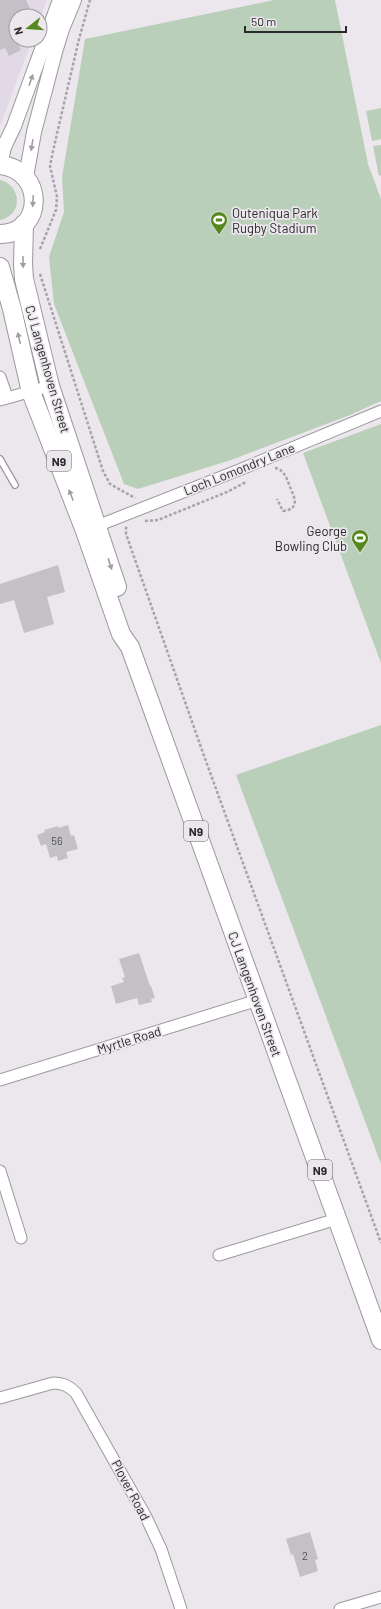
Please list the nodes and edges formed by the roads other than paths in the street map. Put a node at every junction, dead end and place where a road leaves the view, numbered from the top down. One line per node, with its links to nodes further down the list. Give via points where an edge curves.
1 (60, 0): 3 (street, one-way to 1, via 4,147)
2 (75, 6): 4 (street, one-way to 4, via 62,29 34,132)
3 (0, 165): 4 (highway, via 14,168)
4 (26, 177): 5 (highway, N9, one-way to 5, via 32,188 34,201 31,214)
5 (24, 224): 6 (highway, via 15,230); 9 (highway, CJ Langenhoven Street / N9, one-way to 9, via 24,279)
6 (0, 234)
7 (0, 267): 10 (highway, CJ Langenhoven Street / N9, one-way to 7)
8 (0, 377): 11 (street)
9 (50, 386): 10 (street); 15 (highway, CJ Langenhoven Street / N9)
10 (31, 392): 11 (street); 15 (highway, CJ Langenhoven Street / N9, one-way to 10)
11 (4, 398)
12 (381, 411): 15 (street, Loch Lomondry Lane)
13 (0, 459): 14 (lane)
14 (15, 485)
15 (91, 529): 16 (highway, CJ Langenhoven Street / N9, via 119,592 132,637 130,647)
16 (258, 1000): 17 (street, Myrtle Road); 19 (highway, CJ Langenhoven Street / N9)
17 (0, 1080)
18 (0, 1171): 20 (street)
19 (337, 1219): 21 (street); 22 (highway, CJ Langenhoven Street / N9)
20 (21, 1238)
21 (219, 1255)
22 (381, 1340)
23 (0, 1398): 25 (street, Plover Road, via 46,1384 62,1383 81,1400 161,1550)
24 (381, 1597): 26 (street)
25 (181, 1609)
26 (340, 1609)

